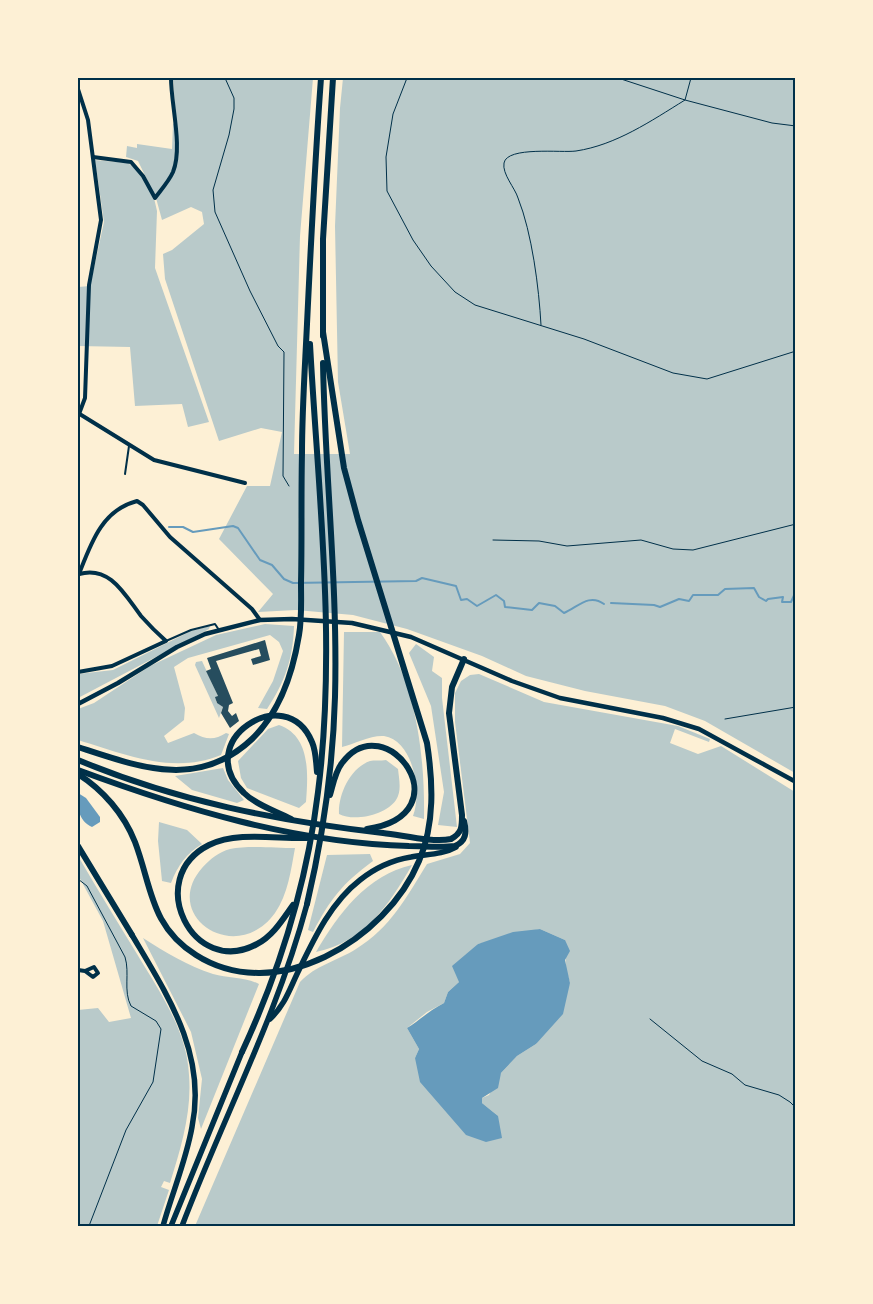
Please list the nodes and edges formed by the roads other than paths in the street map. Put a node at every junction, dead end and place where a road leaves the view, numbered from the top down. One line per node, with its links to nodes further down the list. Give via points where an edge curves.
1 (171, 78): 5 (street, via 175,164 155,198 131,162)
2 (321, 78): 6 (highway, via 312,185)
3 (333, 78): 7 (highway, via 323,239)
4 (78, 89): 5 (street, via 88,120)
5 (93, 157): 8 (street, via 101,220 90,285 85,398)
6 (308, 305): 19 (highway, via 300,632 288,680 275,708 252,739 222,760 188,770 152,770); 24 (highway, via 325,656 324,731)
7 (323, 332): 22 (highway, via 340,448 358,520 421,719 431,769 431,808 426,840 414,874 390,909 352,943 323,958 282,969 248,971 209,962 183,946 167,929 153,905 137,848 124,821 105,796); 25 (highway, via 335,656 334,733)
8 (78, 413): 9 (street)
9 (129, 446): 10 (lane); 11 (street, via 154,460)
10 (125, 474)
11 (245, 483)
12 (78, 575): 13 (street, via 109,514 137,501 170,537 252,609); 15 (street, via 97,572 111,579)
13 (260, 620): 14 (street); 16 (street, via 313,619 370,626 411,637)
14 (219, 630): 15 (lane, via 215,624); 18 (street, via 190,640)
15 (166, 641): 17 (street, via 112,666)
16 (464, 659): 23 (street, via 560,698 663,718 699,729); 26 (highway, via 452,687 449,713)
17 (78, 672)
18 (78, 704)
19 (78, 747)
20 (78, 760): 27 (highway, via 192,800)
21 (78, 770): 29 (highway, via 168,802)
22 (78, 774)
23 (796, 782)
24 (318, 791): 27 (highway, via 315,753 312,741 302,726 282,717 261,717 241,728 230,748 229,766 235,782 246,795); 32 (highway)
25 (326, 809): 28 (highway, via 337,772 351,754 372,747 394,752 404,760 412,775 414,793 410,804 395,821); 33 (highway)
26 (462, 815): 28 (highway, via 460,831 447,840); 30 (highway, via 466,832)
27 (296, 822): 28 (highway)
28 (359, 830)
29 (316, 838): 30 (highway, via 382,845); 32 (highway, via 224,840 209,844 188,862 179,880 179,909 189,930 202,941 226,950 250,947 264,940)
30 (460, 844): 37 (highway, via 445,852 412,856 376,869 352,886 333,910 307,955 282,1008)
31 (78, 846): 34 (highway)
32 (296, 902): 38 (highway, via 278,961)
33 (307, 904): 37 (highway, via 286,977)
34 (132, 936): 39 (highway, via 181,1021 195,1080 192,1127)
35 (78, 970): 36 (street)
36 (85, 971)
37 (269, 1020): 41 (highway)
38 (242, 1052): 40 (highway)
39 (163, 1226)
40 (171, 1226)
41 (182, 1226)

